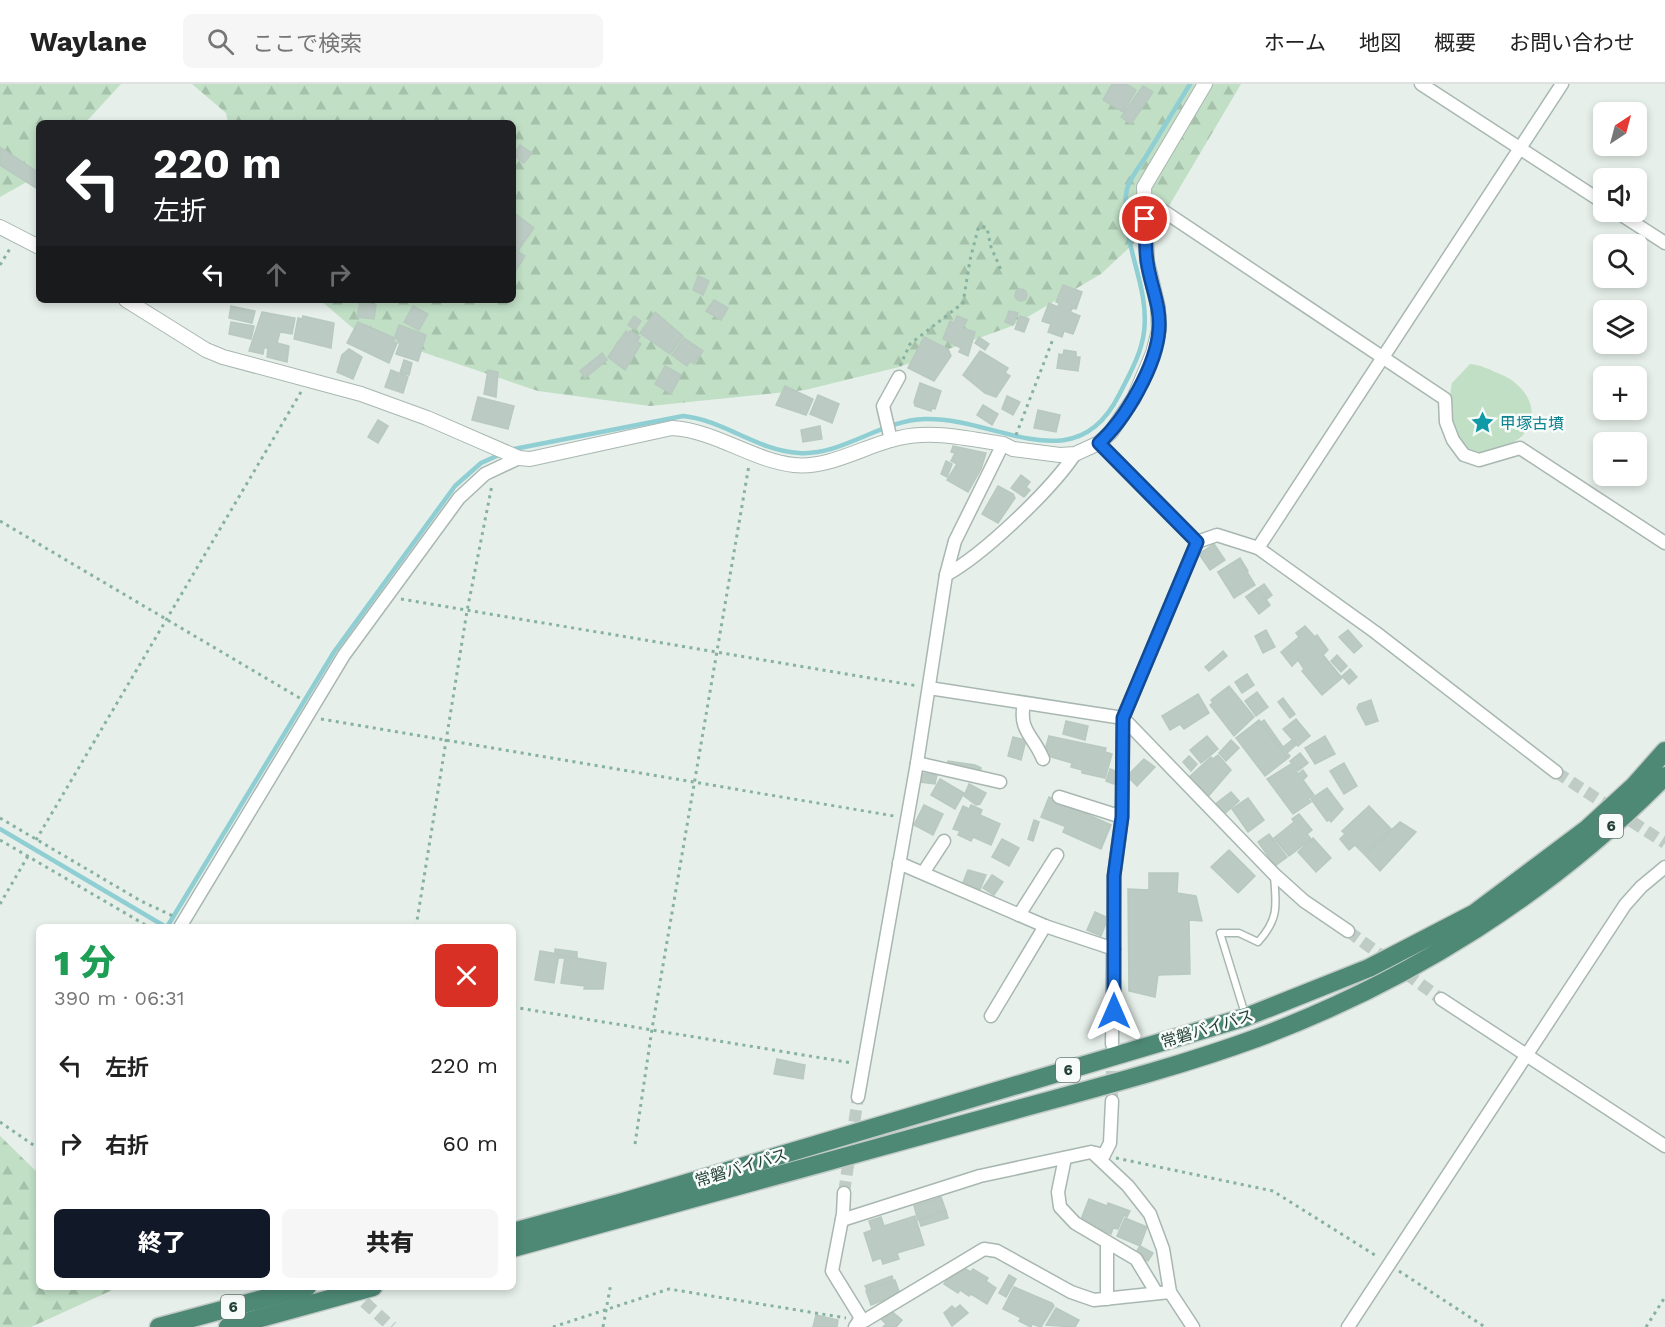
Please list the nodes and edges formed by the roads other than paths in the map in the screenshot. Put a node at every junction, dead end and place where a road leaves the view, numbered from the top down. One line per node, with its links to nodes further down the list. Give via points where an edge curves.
1 (1205, 84): 6 (street, via 1144,187)
2 (1422, 84): 4 (street)
3 (1562, 84): 4 (street)
4 (1520, 147): 5 (street); 12 (street)
5 (1593, 196)
6 (1144, 198): 12 (street); 15 (street, via 1147,261 1159,330 1134,398)
7 (1632, 222): 9 (street)
8 (0, 227): 10 (street)
9 (1665, 243)
10 (36, 245)
11 (131, 303): 18 (street, via 223,357 395,406)
12 (1384, 358): 20 (street, via 1445,399 1446,422 1464,455 1479,460 1520,448); 21 (street)
13 (899, 377): 14 (street, via 885,399)
14 (888, 432): 16 (street); 18 (street, via 811,465 793,465 751,452 695,429 672,428 530,459)
15 (1099, 443): 17 (street); 19 (street)
16 (1004, 444): 17 (street, via 1013,449); 22 (street, via 955,541)
17 (1075, 454): 22 (street, via 1062,473 976,555)
18 (515, 457): 45 (street, via 485,474 459,498 334,669)
19 (1197, 542): 21 (street, via 1217,536); 25 (street)
20 (1665, 543)
21 (1258, 548): 30 (street, via 1375,632)
22 (946, 575): 23 (street)
23 (929, 688): 24 (street); 29 (street)
24 (1024, 703): 25 (street); 28 (street, via 1023,726)
25 (1123, 718): 35 (street); 42 (street)
26 (1665, 738): 36 (highway)
27 (1665, 752): 36 (highway, 常磐バイパス / 6)
28 (1043, 759)
29 (916, 763): 32 (street); 39 (street)
30 (1556, 772)
31 (1665, 776): 43 (highway, 常磐バイパス / 6)
32 (1000, 782)
33 (1665, 788): 43 (highway, via 1604,846)
34 (1059, 797): 35 (street)
35 (1122, 817): 48 (street, via 1114,876)
36 (1587, 829): 51 (highway, 常磐バイパス / 6, via 1475,913 1369,968)
37 (944, 841): 41 (street)
38 (1057, 855): 44 (street)
39 (899, 863): 41 (street); 54 (street)
40 (1665, 867): 53 (street, via 1625,905)
41 (922, 873): 44 (street)
42 (1274, 874): 47 (street, via 1304,901); 51 (lane, via 1273,925 1258,942 1239,933 1220,933)
43 (1555, 874): 63 (highway, 常磐バイパス / 6, via 1475,932 1382,983 1211,1054)
44 (1019, 915): 46 (street)
45 (182, 924)
46 (1045, 926): 48 (street); 50 (street)
47 (1348, 931)
48 (1114, 949): 52 (street)
49 (1442, 999): 53 (street)
50 (991, 1016)
51 (1246, 1017): 61 (highway, 常磐バイパス / 6)
52 (1112, 1044)
53 (1525, 1055): 56 (street); 73 (street)
54 (858, 1097)
55 (1112, 1101): 57 (street, via 1110,1143 1104,1155)
56 (1665, 1146)
57 (1091, 1152): 58 (street); 67 (street, via 1128,1186 1150,1214 1163,1249)
58 (1065, 1158): 60 (street, via 980,1176); 62 (street, via 1058,1192 1060,1207 1075,1223)
59 (844, 1193): 60 (street)
60 (842, 1220): 69 (street, via 832,1271)
61 (516, 1231)
62 (1107, 1243): 66 (street, via 1136,1259); 68 (street)
63 (516, 1247)
64 (296, 1290): 70 (highway, 6)
65 (362, 1290): 71 (highway, 6)
66 (1156, 1292): 67 (street); 68 (street)
67 (1170, 1292): 72 (street)
68 (1107, 1299): 69 (street, via 1094,1300 1071,1292 997,1251 984,1249)
69 (863, 1323)
70 (159, 1327)
71 (228, 1327)
72 (1193, 1327)
73 (1348, 1327)

